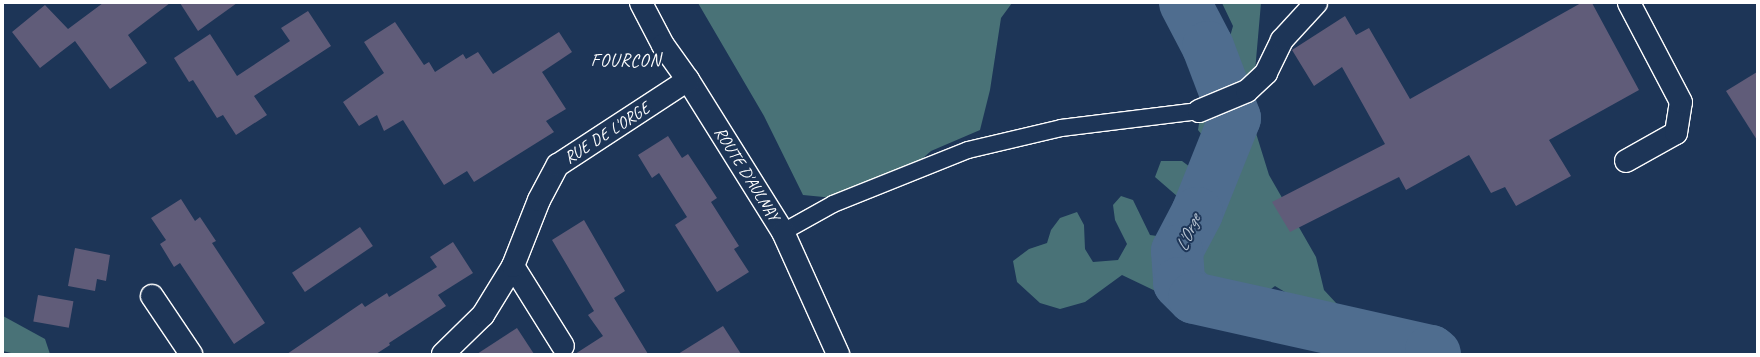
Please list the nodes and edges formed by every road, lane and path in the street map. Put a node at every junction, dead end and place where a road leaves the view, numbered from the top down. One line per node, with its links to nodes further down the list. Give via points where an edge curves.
1 (641, 3): 4 (street, ROUTE D'AULNAY, via 663,46)
2 (1316, 3): 5 (street, via 1282,40 1266,73 1247,91)
3 (1629, 3): 6 (street, via 1681,102 1676,133)
4 (688, 80): 7 (street, ROUTE D'AULNAY); 8 (street, RUE DE L'ORGE, via 558,166 539,200)
5 (1199, 111): 7 (lane, via 1062,128 968,150 833,204)
6 (1626, 161)
7 (784, 232): 13 (street, ROUTE D'AULNAY)
8 (513, 266): 10 (street); 12 (street, RUE DE L'ORGE, via 483,315)
9 (152, 296): 11 (street)
10 (563, 346)
11 (191, 354)
12 (443, 354)
13 (838, 354)

